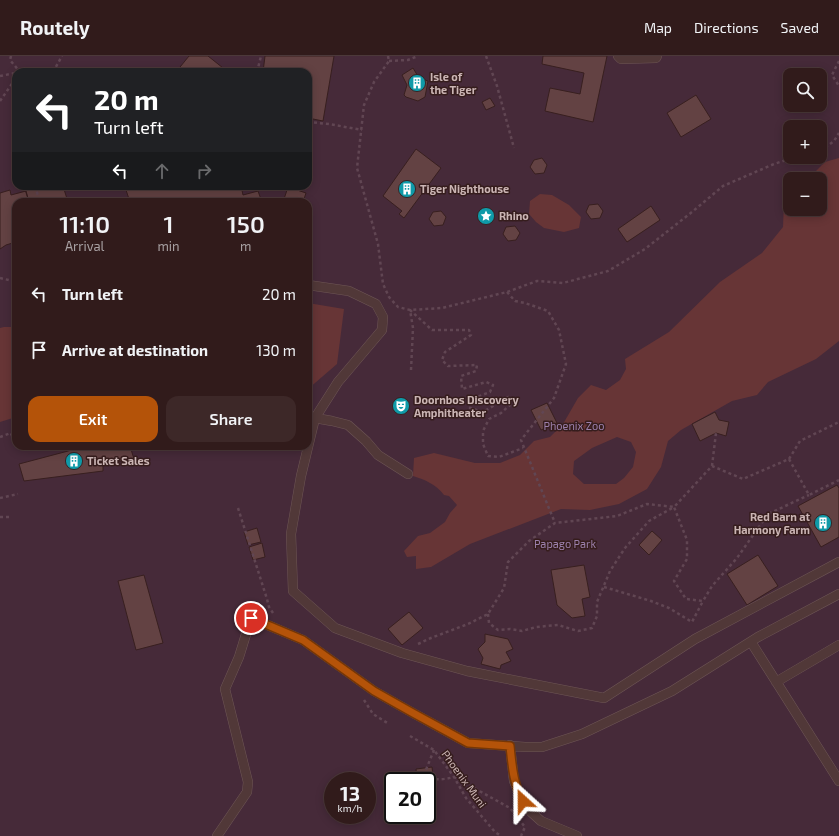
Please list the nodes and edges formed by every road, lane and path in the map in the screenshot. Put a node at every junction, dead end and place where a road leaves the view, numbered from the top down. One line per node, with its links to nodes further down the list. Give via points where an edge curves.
1 (11, 56): 11 (path, via 10,60)
2 (62, 56): 12 (path)
3 (261, 56): 13 (path)
4 (388, 56): 9 (path)
5 (418, 56): 9 (path, via 408,60)
6 (486, 56): 23 (path)
7 (618, 56): 8 (lane)
8 (657, 56)
9 (389, 61): 20 (path, via 374,82 364,105)
10 (838, 62): 17 (path, via 832,75)
11 (16, 68)
12 (55, 68)
13 (258, 68)
14 (12, 73): 15 (path)
15 (0, 76)
16 (12, 84): 18 (path)
17 (839, 86)
18 (0, 102)
19 (312, 122): 20 (path)
20 (362, 130): 29 (path, via 357,168 378,244 383,284 389,297 398,307)
21 (839, 133): 22 (path)
22 (827, 146)
23 (514, 148)
24 (783, 161): 28 (path, via 723,186 645,249 608,271 563,283 537,281)
25 (0, 278): 26 (path)
26 (12, 280)
27 (312, 286): 31 (lane, via 349,291 376,304 383,317 382,330 338,382)
28 (507, 292): 29 (path, via 442,308); 37 (path, via 514,301 548,311 559,330 566,364 554,398 521,440)
29 (410, 310): 30 (path, via 413,328); 37 (path, via 432,330 469,330 471,335 445,352 442,360 448,366 477,365 476,371 461,376 462,389 486,382 493,385 490,392 472,399 470,408 483,412 510,396 510,405 489,419 483,431 483,444 488,456 499,457)
30 (411, 370)
31 (315, 418): 33 (lane); 41 (lane, via 348,425 378,455)
32 (839, 422): 39 (path, via 800,441)
33 (312, 430)
34 (12, 433): 36 (path)
35 (716, 433): 40 (path)
36 (0, 437)
37 (523, 448): 50 (path)
38 (307, 450): 51 (lane, via 292,534 293,590 335,628 402,653 467,671 604,698 695,639)
39 (789, 459): 40 (path, via 743,479); 44 (path)
40 (712, 466): 46 (path)
41 (408, 474)
42 (839, 480): 44 (path)
43 (18, 494): 45 (path)
44 (809, 495): 54 (path, via 768,514)
45 (0, 498)
46 (674, 507): 50 (path, via 647,504 617,516); 52 (path, via 649,521 610,571); 54 (path, via 687,540 687,559 674,581 686,599)
47 (238, 508): 56 (path, via 269,608)
48 (0, 517): 49 (path)
49 (10, 517)
50 (555, 523): 55 (path, via 529,541 508,562 504,588)
51 (839, 562)
52 (604, 587): 54 (path, via 651,601 692,622); 55 (path, via 597,602 597,616 592,628 578,631 558,625 498,630 489,623)
53 (839, 594): 57 (lane)
54 (703, 601)
55 (488, 614): 58 (path)
56 (274, 615)
57 (750, 642): 60 (lane); 64 (lane, via 672,691 582,734 542,747)
58 (417, 645)
59 (839, 645): 60 (lane)
60 (776, 682): 67 (lane)
61 (363, 698): 62 (path, via 373,714)
62 (389, 724)
63 (410, 736): 65 (path, Phoenix Muni)
64 (510, 746): 68 (lane, via 468,743 374,691 303,640 251,618 239,657 225,689 248,782 247,792); 71 (lane, via 514,781 531,812 541,821)
65 (434, 750): 66 (path, Phoenix Muni); 66 (path, via 423,777 444,780)
66 (454, 777): 69 (path, Phoenix Muni, via 466,798); 70 (path, via 510,808 525,827)
67 (839, 781)
68 (217, 836)
69 (501, 836)
70 (521, 836)
71 (577, 836)

